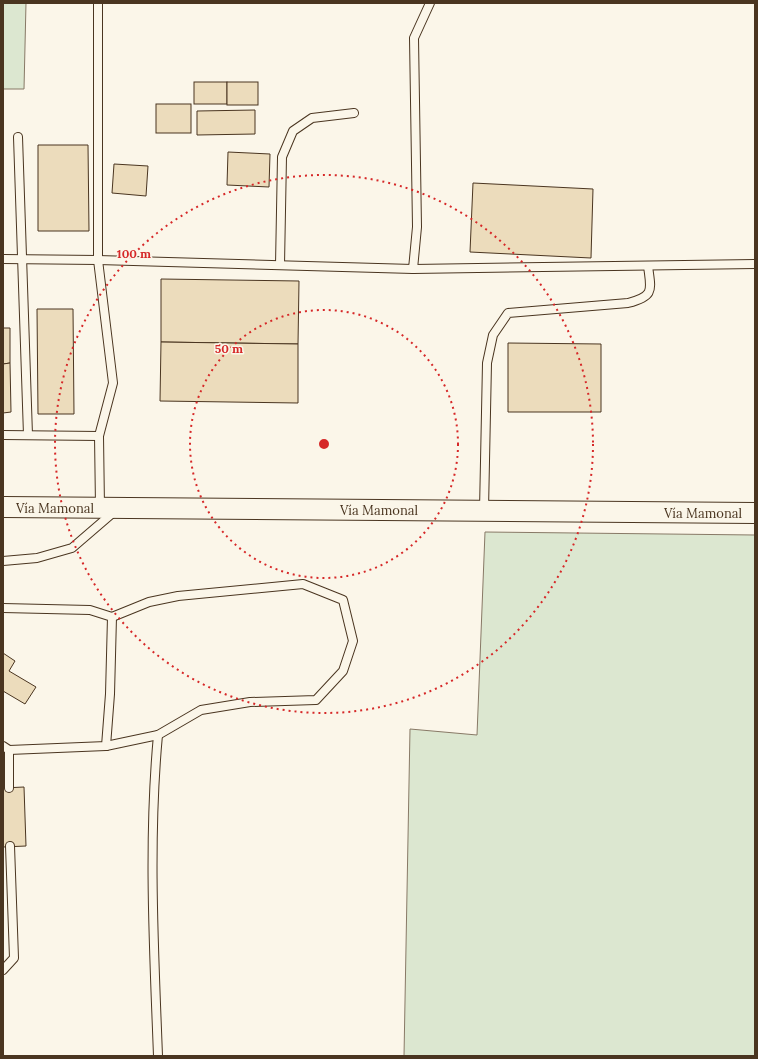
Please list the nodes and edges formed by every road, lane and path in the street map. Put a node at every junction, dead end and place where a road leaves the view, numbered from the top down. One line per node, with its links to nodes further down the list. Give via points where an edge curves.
1 (98, 3): 7 (lane)
2 (430, 3): 11 (lane, via 414,38 417,227)
3 (354, 113): 9 (lane, via 312,118 293,131 282,157)
4 (18, 137): 6 (lane)
5 (3, 259): 6 (lane)
6 (22, 259): 7 (lane); 13 (lane)
7 (98, 260): 9 (lane); 14 (lane, via 113,383)
8 (755, 264): 10 (lane)
9 (280, 265): 11 (lane)
10 (648, 266): 11 (lane); 17 (lane, via 651,288 648,295 641,300 508,313 493,334 487,363)
11 (414, 269)
12 (3, 435): 13 (lane)
13 (28, 435): 14 (lane)
14 (99, 436): 16 (lane)
15 (3, 507): 16 (street, Vía Mamonal)
16 (109, 508): 17 (street, Vía Mamonal); 19 (lane, via 72,548 37,558)
17 (484, 511): 18 (street, Vía Mamonal)
18 (755, 513)
19 (3, 561)
20 (3, 608): 21 (lane, via 90,610)
21 (112, 617): 22 (lane, via 148,602 178,596 303,584 343,600 353,641 342,671 316,700 250,702 201,710); 23 (lane)
22 (158, 736): 23 (lane); 28 (lane, via 152,874)
23 (106, 746): 24 (lane)
24 (6, 748): 25 (lane)
25 (9, 788)
26 (10, 846): 27 (lane, via 14,958)
27 (3, 970)
28 (158, 1056)

